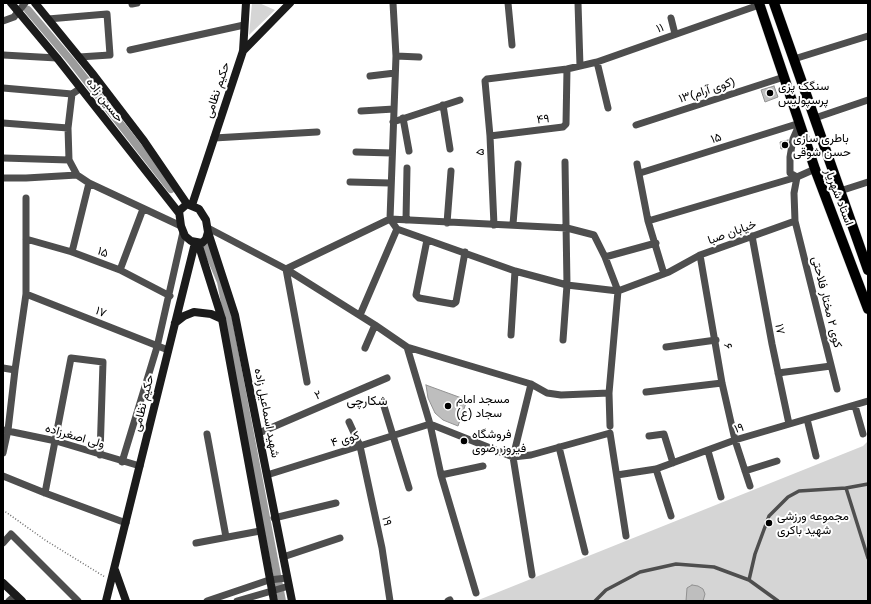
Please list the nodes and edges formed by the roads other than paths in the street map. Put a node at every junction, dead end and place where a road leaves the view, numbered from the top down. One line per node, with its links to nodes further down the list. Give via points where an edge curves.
1 (11, 3): 11 (street, حسین زاده)
2 (25, 3): 11 (street)
3 (35, 3): 13 (street, حسین زاده)
4 (246, 3): 15 (street, حکیم نظامی)
5 (290, 3): 20 (street, حکیم نظامی)
6 (393, 3): 22 (street)
7 (508, 3): 18 (street)
8 (578, 3): 28 (street)
9 (774, 3): 26 (main road, استاد شهریار)
10 (759, 4): 16 (street, ۱۱); 32 (main road, استاد شهریار)
11 (19, 11): 14 (street, via 14,17); 25 (street, حسین زاده)
12 (671, 18): 16 (street)
13 (48, 19): 23 (street, حسین زاده); 23 (street, via 107,14 110,55)
14 (3, 21)
15 (244, 26): 19 (street); 20 (street, حکیم نظامی)
16 (675, 34): 27 (street, ۱۱)
17 (868, 36): 26 (street)
18 (512, 45)
19 (130, 50)
20 (242, 51): 52 (street, حکیم نظامی)
21 (3, 55): 25 (street)
22 (396, 56): 24 (street); 30 (street)
23 (79, 57): 75 (street, حسین زاده)
24 (419, 57)
25 (57, 58): 35 (street, حسین زاده)
26 (794, 59): 44 (main road, استاد شهریار)
27 (597, 62): 28 (street, ۱۱); 40 (street)
28 (580, 66): 29 (street, ۱۱)
29 (567, 69): 33 (street, ۱۱); 51 (street, ۴۹, via 566,124 563,127)
30 (395, 73): 31 (street); 41 (street)
31 (370, 76)
32 (784, 77): 47 (main road, استاد شهریار); 48 (street, ۱۳(کوی آرام))
33 (487, 79): 51 (street, ۵, via 485,81)
34 (3, 88): 36 (street)
35 (81, 88): 36 (street); 77 (street, حسین زاده)
36 (72, 94): 49 (street)
37 (460, 100): 39 (street)
38 (868, 100): 44 (street)
39 (443, 105): 43 (street); 53 (street)
40 (608, 108)
41 (394, 109): 42 (street); 45 (street)
42 (361, 112)
43 (403, 118): 45 (street); 54 (street)
44 (815, 118): 73 (main road, استاد شهریار)
45 (393, 122): 56 (street)
46 (3, 123): 49 (street)
47 (800, 123): 63 (main road, استاد شهریار); 65 (street, ۱۵); 67 (street, via 793,139 790,157 790,173)
48 (636, 125)
49 (68, 128): 58 (street)
50 (317, 132): 52 (street)
51 (490, 136): 84 (street, ۵)
52 (214, 138): 75 (street, حکیم نظامی)
53 (450, 150)
54 (409, 151)
55 (356, 152): 56 (street)
56 (392, 153): 72 (street)
57 (3, 158): 58 (street)
58 (69, 160): 66 (street)
59 (565, 162): 85 (street)
60 (518, 164): 83 (street)
61 (637, 164): 65 (street)
62 (407, 168): 79 (street)
63 (815, 169): 67 (street); 107 (main road, استاد شهریار)
64 (451, 171): 82 (street)
65 (640, 174): 80 (street)
66 (77, 175): 68 (street); 71 (street)
67 (797, 177): 80 (street); 81 (street, via 794,193)
68 (3, 178)
69 (350, 182): 72 (street)
70 (868, 182): 73 (street)
71 (89, 183): 76 (street); 94 (street)
72 (390, 183): 78 (street)
73 (840, 191): 100 (main road, استاد شهریار)
74 (26, 198): 90 (street)
75 (190, 204): 77 (street, via 181,208); 88 (street, via 204,215)
76 (143, 209): 86 (street); 99 (street)
77 (178, 213): 86 (street)
78 (390, 219): 79 (street); 87 (street); 98 (street)
79 (406, 220): 82 (street)
80 (648, 221): 93 (street)
81 (795, 221): 89 (street, خیابان صبا); 120 (street, کوی ۲ مختار فلاحتی)
82 (447, 223): 84 (street)
83 (513, 224): 84 (street); 85 (street)
84 (494, 225)
85 (567, 228): 97 (street, via 594,235); 103 (street)
86 (182, 229): 92 (street, via 188,239); 106 (street)
87 (397, 229): 91 (street); 108 (street)
88 (208, 230): 92 (street, via 206,239); 98 (street); 140 (street, شهید اسماعیل زاده, via 235,315)
89 (752, 236): 96 (street, خیابان صبا); 123 (street, ۱۷)
90 (26, 240): 94 (street, ۱۵); 105 (street)
91 (427, 240): 95 (street); 95 (street, via 416,295 419,298 453,304 456,302)
92 (196, 243): 109 (street); 110 (street, حکیم نظامی)
93 (656, 243): 97 (street); 102 (street)
94 (72, 252): 99 (street, ۱۵)
95 (465, 252): 101 (street)
96 (700, 255): 102 (street, خیابان صبا); 114 (street, ۶)
97 (605, 257): 104 (street)
98 (286, 269): 108 (street); 125 (street)
99 (120, 270): 106 (street, ۱۵)
100 (868, 270)
101 (515, 271): 103 (street); 112 (street)
102 (664, 274): 104 (street, خیابان صبا)
103 (566, 286): 104 (street); 113 (street)
104 (618, 291): 130 (street)
105 (26, 294): 115 (street, ۱۷); 122 (street)
106 (170, 296): 115 (street)
107 (868, 309)
108 (360, 315): 111 (street)
109 (222, 319): 110 (street, via 211,314 194,312); 175 (street)
110 (175, 324): 119 (street, حکیم نظامی)
111 (375, 325): 116 (street); 118 (street)
112 (511, 335)
113 (563, 340)
114 (716, 340): 117 (street); 126 (street, ۶)
115 (157, 347): 119 (street, ۱۷); 155 (street)
116 (407, 347): 127 (street); 136 (street)
117 (666, 347)
118 (365, 348)
119 (168, 350): 157 (street, حکیم نظامی)
120 (831, 366): 123 (street); 128 (street, کوی ۲ مختار فلاحتی)
121 (3, 368): 122 (street)
122 (15, 370): 139 (street)
123 (778, 373): 137 (street, ۱۷)
124 (387, 378): 140 (street, ۲)
125 (307, 382)
126 (722, 383): 129 (street); 145 (street, ۶)
127 (531, 384): 130 (street, via 547,393 561,395); 153 (street)
128 (837, 389)
129 (646, 392)
130 (609, 394): 138 (street)
131 (868, 401): 133 (street, ۱۹)
132 (383, 403): 143 (street)
133 (855, 406): 134 (street, ۱۹); 142 (street)
134 (807, 419): 137 (street, ۱۹); 152 (street)
135 (349, 422): 147 (street, ۱۹)
136 (430, 424): 143 (street, کوی ۴); 153 (street); 164 (street)
137 (789, 424): 145 (street, ۱۹)
138 (610, 426)
139 (5, 430): 146 (street, ولی اصغرزاده); 150 (street)
140 (259, 432): 161 (street, شهید اسماعیل زاده)
141 (207, 434): 177 (street)
142 (863, 434)
143 (394, 436): 147 (street, کوی ۴); 167 (street)
144 (649, 436): 156 (street, via 664,434)
145 (735, 440): 149 (street, ۱۹); 160 (street, ۶)
146 (56, 441): 151 (street, ولی اصغرزاده); 151 (street, via 71,358 103,362); 169 (street)
147 (360, 446): 161 (street, کوی ۴); 202 (street, ۱۹, via 382,548)
148 (559, 447): 153 (street); 162 (street, via 610,433); 181 (street)
149 (708, 451): 156 (street, ۱۹); 170 (street)
150 (3, 453)
151 (100, 455): 155 (street, ولی اصغرزاده)
152 (816, 456)
153 (513, 457): 185 (street)
154 (777, 461): 160 (street)
155 (122, 462): 157 (street, ولی اصغرزاده)
156 (673, 463): 159 (street, ۱۹)
157 (140, 466): 174 (street, حکیم نظامی)
158 (483, 466): 164 (street)
159 (656, 469): 162 (street, ۱۹); 172 (street)
160 (745, 471): 166 (street, ۶)
161 (267, 475): 173 (street, شهید اسماعیل زاده)
162 (617, 475): 176 (street)
163 (3, 476): 169 (street)
164 (441, 476): 192 (street)
165 (868, 484): 168 (lane)
166 (750, 486)
167 (410, 488)
168 (846, 488): 183 (lane); 188 (lane, via 799,491 788,497 769,516 755,554)
169 (45, 493): 174 (street)
170 (721, 497)
171 (336, 503): 173 (street)
172 (671, 516)
173 (274, 518): 182 (street, شهید اسماعیل زاده)
174 (126, 523): 184 (street, حکیم نظامی)
175 (260, 531): 177 (street); 187 (street)
176 (626, 536)
177 (226, 537): 180 (street)
178 (340, 538): 182 (street)
179 (3, 543): 195 (street, via 11,534)
180 (196, 543)
181 (585, 552)
182 (283, 557): 186 (street, شهید اسماعیل زاده)
183 (868, 558)
184 (115, 570): 196 (street, حکیم نظامی); 197 (street)
185 (532, 575)
186 (287, 578): 187 (street); 190 (street, شهید اسماعیل زاده)
187 (269, 580): 191 (street); 198 (street)
188 (749, 580): 203 (lane, via 714,567 676,564 640,572 606,590); 204 (lane)
189 (3, 583): 193 (street)
190 (289, 586): 191 (street); 201 (street, شهید اسماعیل زاده)
191 (271, 590): 199 (street); 200 (street)
192 (476, 594)
193 (19, 598): 194 (street)
194 (9, 601)
195 (78, 601)
196 (106, 601)
197 (126, 601)
198 (207, 601)
199 (237, 601)
200 (274, 601)
201 (292, 601)
202 (390, 601)
203 (595, 601)
204 (778, 601)

